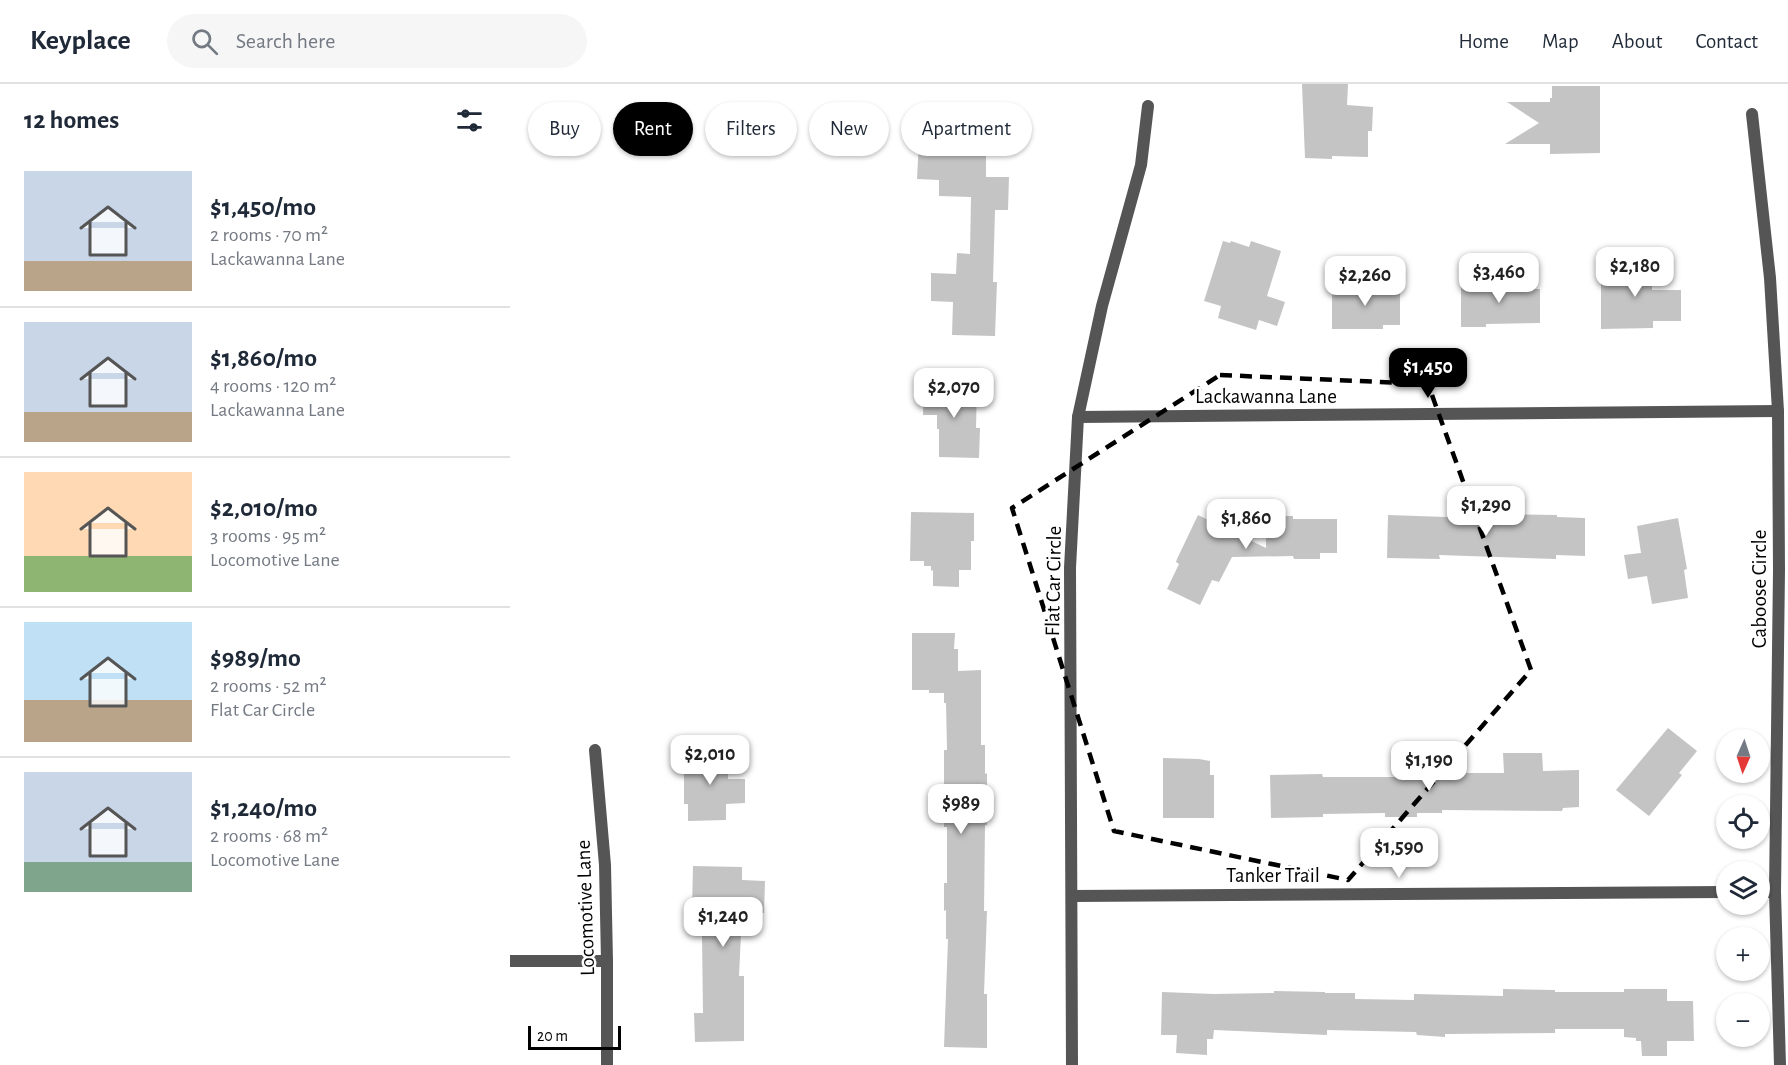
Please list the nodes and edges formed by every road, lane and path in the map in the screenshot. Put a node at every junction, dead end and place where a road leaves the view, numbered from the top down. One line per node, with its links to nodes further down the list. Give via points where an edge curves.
1 (1148, 106): 4 (street, Flat Car Circle, via 1141,165 1102,306)
2 (1752, 114): 3 (street, Caboose Circle, via 1770,278)
3 (1778, 411): 4 (street, Lackawanna Lane); 5 (street, Caboose Circle)
4 (1078, 417): 10 (street, Flat Car Circle, via 1070,568)
5 (1783, 570): 9 (street, Caboose Circle)
6 (595, 750): 12 (street, Locomotive Lane, via 605,865)
7 (1716, 892): 10 (street, Tanker Trail)
8 (1770, 892): 9 (street)
9 (1775, 892): 15 (street, Caboose Circle)
10 (1072, 896): 14 (street, Flat Car Circle)
11 (510, 961): 12 (street)
12 (607, 961): 13 (street, Locomotive Lane)
13 (607, 1065)
14 (1072, 1065)
15 (1780, 1065)

